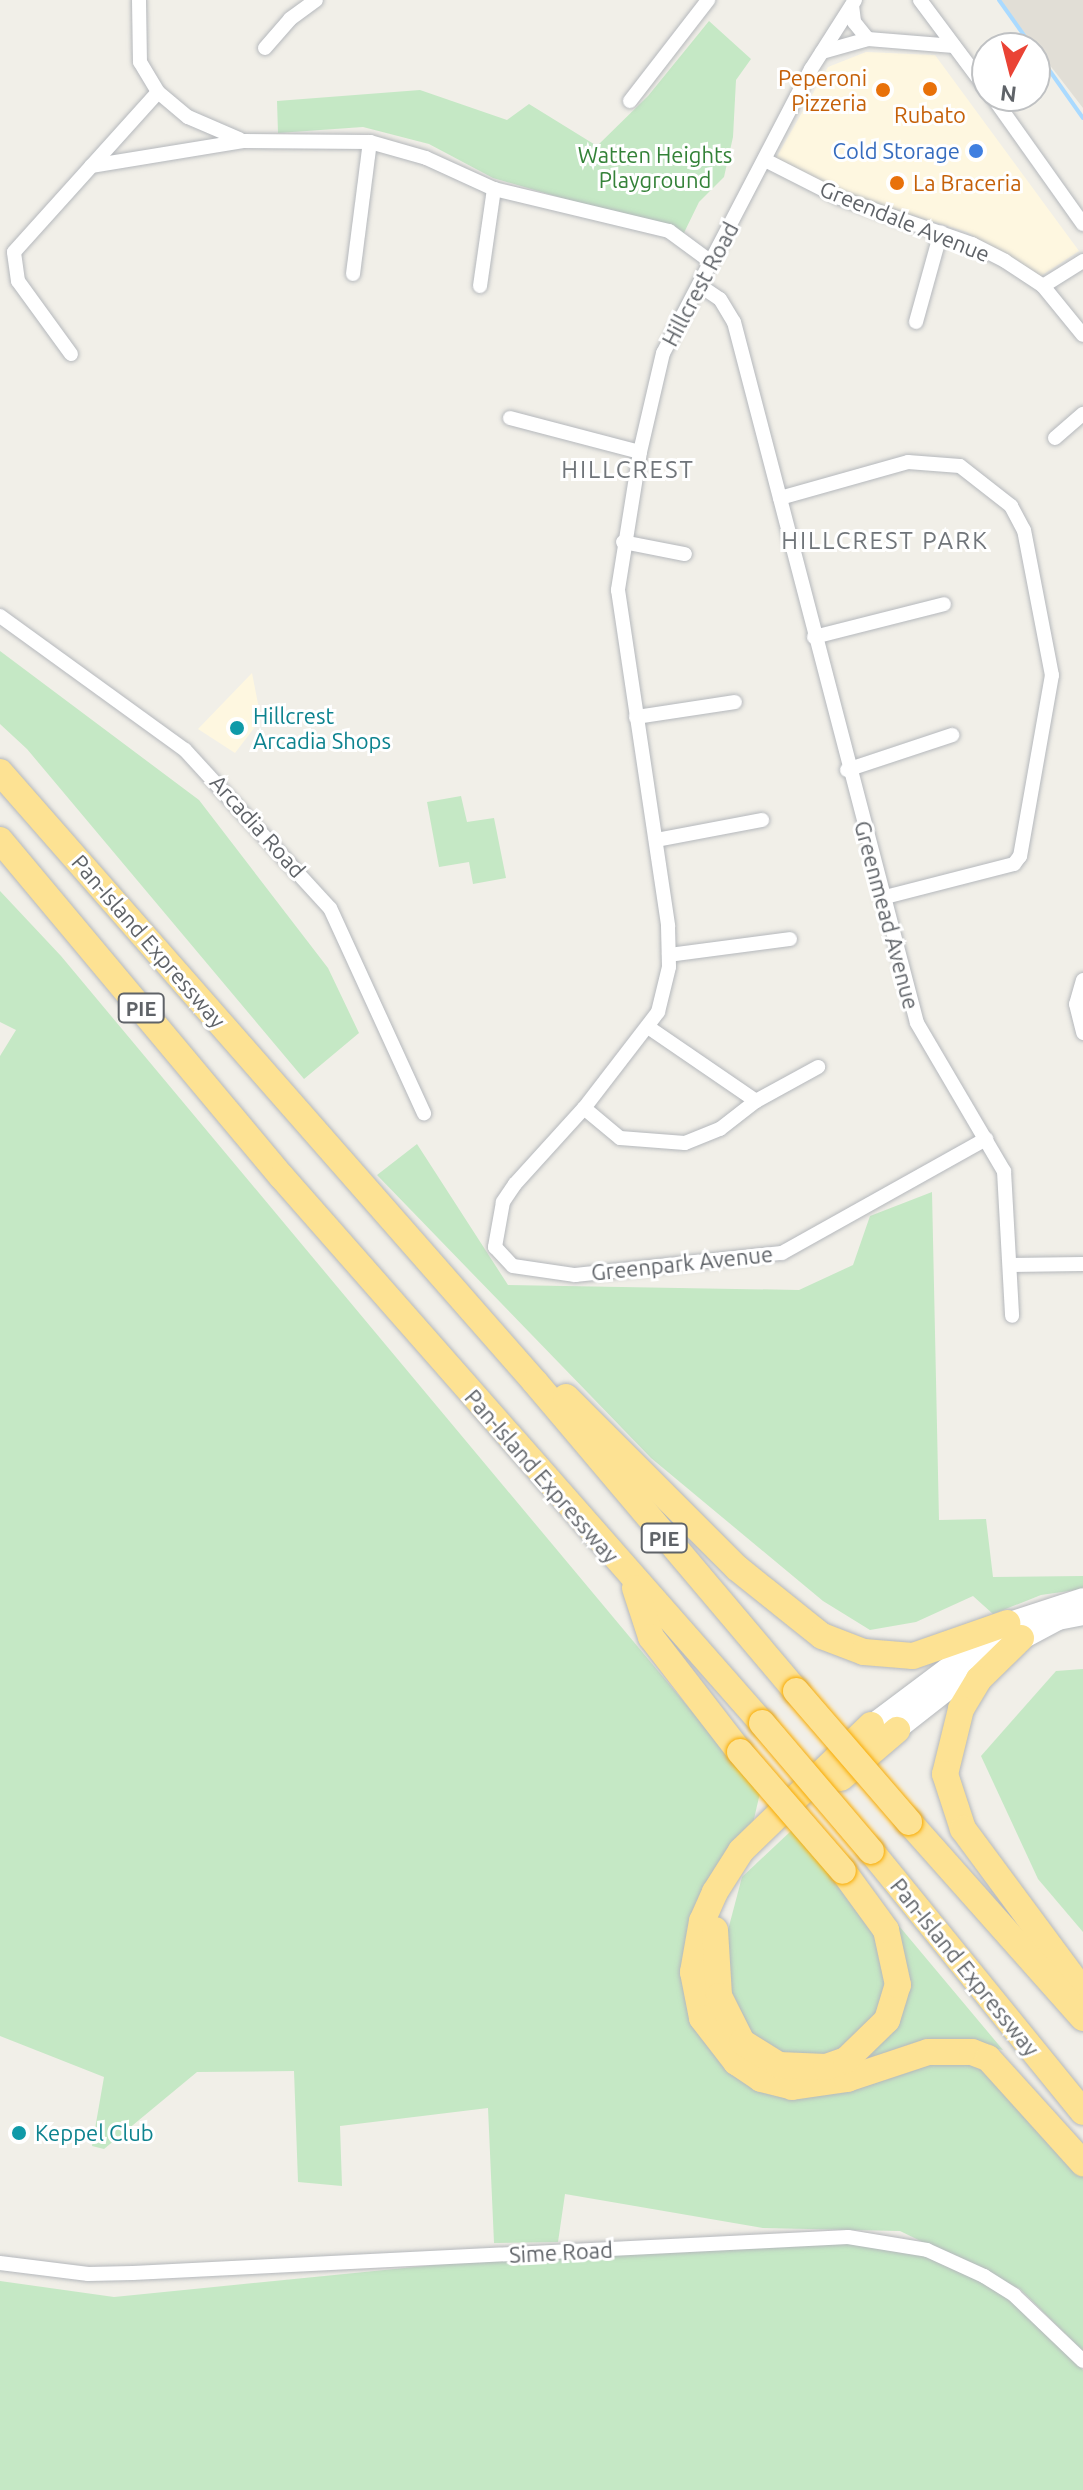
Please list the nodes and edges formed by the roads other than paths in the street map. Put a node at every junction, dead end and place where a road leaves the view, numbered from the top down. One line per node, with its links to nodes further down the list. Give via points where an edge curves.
1 (139, 0): 11 (street, via 140,62)
2 (316, 0): 8 (street)
3 (708, 0): 12 (street)
4 (920, 0): 7 (street)
5 (853, 2): 6 (street, via 854,22); 9 (street, Hillcrest Road)
6 (868, 39): 7 (street); 9 (street)
7 (954, 46): 10 (street)
8 (265, 48)
9 (822, 52): 16 (street, Hillcrest Road)
10 (971, 69)
11 (158, 92): 14 (street, via 188,117); 17 (street)
12 (630, 101)
13 (1003, 112): 19 (street)
14 (243, 141): 15 (street); 17 (street)
15 (370, 142): 18 (street, via 426,158); 23 (street)
16 (765, 160): 20 (street, Greendale Avenue, via 840,198); 22 (street, Hillcrest Road)
17 (91, 166): 29 (street, via 13,259 18,281)
18 (494, 189): 22 (street, via 669,231); 25 (street)
19 (1083, 224)
20 (941, 232): 26 (street, Greendale Avenue, via 995,256); 27 (street)
21 (1083, 261): 26 (street)
22 (711, 262): 24 (street, Hillcrest Road)
23 (353, 274)
24 (699, 285): 33 (street, Hillcrest Road, via 657,370); 34 (street, Greenmead Avenue, via 720,299 734,322)
25 (480, 286)
26 (1043, 286): 28 (street, Greendale Avenue)
27 (916, 322)
28 (1083, 335)
29 (71, 354)
30 (1083, 414): 32 (street)
31 (510, 418): 33 (street)
32 (1055, 438)
33 (640, 452): 35 (street, Hillcrest Road)
34 (780, 498): 39 (street, Greenmead Avenue); 48 (street, via 908,462 960,466 1011,506 1024,530 1052,675 1020,856 1014,864)
35 (623, 542): 36 (street); 41 (street, Hillcrest Road, via 618,590)
36 (685, 554)
37 (944, 604): 39 (street)
38 (0, 616): 57 (street, Arcadia Road, via 185,750 330,908)
39 (814, 637): 43 (street, Greenmead Avenue)
40 (735, 702): 41 (street)
41 (636, 717): 47 (street, Hillcrest Road)
42 (952, 735): 43 (street)
43 (847, 770): 48 (street, Greenmead Avenue)
44 (0, 772): 63 (highway, Pan-Island Expressway / PIE)
45 (762, 820): 47 (street)
46 (0, 840): 64 (highway, Pan-Island Expressway / PIE, via 282,1177)
47 (656, 840): 50 (street, Hillcrest Road)
48 (882, 898): 58 (street, Greenmead Avenue, via 917,1023)
49 (790, 939): 50 (street)
50 (669, 955): 52 (street, Hillcrest Road, via 658,1012)
51 (1083, 980): 53 (street, via 1076,1004)
52 (648, 1027): 55 (street); 56 (street, Hillcrest Road)
53 (1083, 1033)
54 (818, 1067): 55 (street)
55 (756, 1101): 56 (street, via 720,1129 685,1143 620,1138)
56 (584, 1108): 59 (street, Hillcrest Road, via 503,1202)
57 (424, 1113)
58 (986, 1139): 59 (street, Greenpark Avenue, via 782,1253 575,1275 525,1270); 61 (street, Greenmead Avenue, via 1008,1183)
59 (496, 1253)
60 (1083, 1264): 61 (street)
61 (1011, 1265): 62 (street, Greenmead Avenue)
62 (1012, 1316)
63 (535, 1382): 67 (highway, via 560,1392 737,1568 822,1636 864,1652 913,1656); 70 (highway, Pan-Island Expressway / PIE, bridge)
64 (632, 1578): 68 (highway, bridge, via 651,1637 740,1752 843,1871 867,1901 893,1949 898,1985 892,2010 875,2036 846,2060 826,2067 779,2065 742,2042 719,1996 713,1946 724,1893 760,1848); 71 (highway, Pan-Island Expressway / PIE, bridge, via 871,1851)
65 (1083, 1598): 67 (main road)
66 (1083, 1615): 67 (main road)
67 (1014, 1630): 68 (main road, via 939,1692); 69 (highway, via 961,1709 945,1774 963,1829)
68 (884, 1728): 72 (highway, via 741,1851 715,1892 702,1921 693,1972 702,2018 736,2062 761,2079 792,2087 832,2083 928,2052 980,2055)
69 (1083, 1991)
70 (1083, 2018)
71 (1083, 2112)
72 (1083, 2163)
73 (0, 2263): 74 (street, Sime Road, via 88,2274 133,2273 848,2237 927,2250 984,2276 1014,2295)
74 (1083, 2361)

